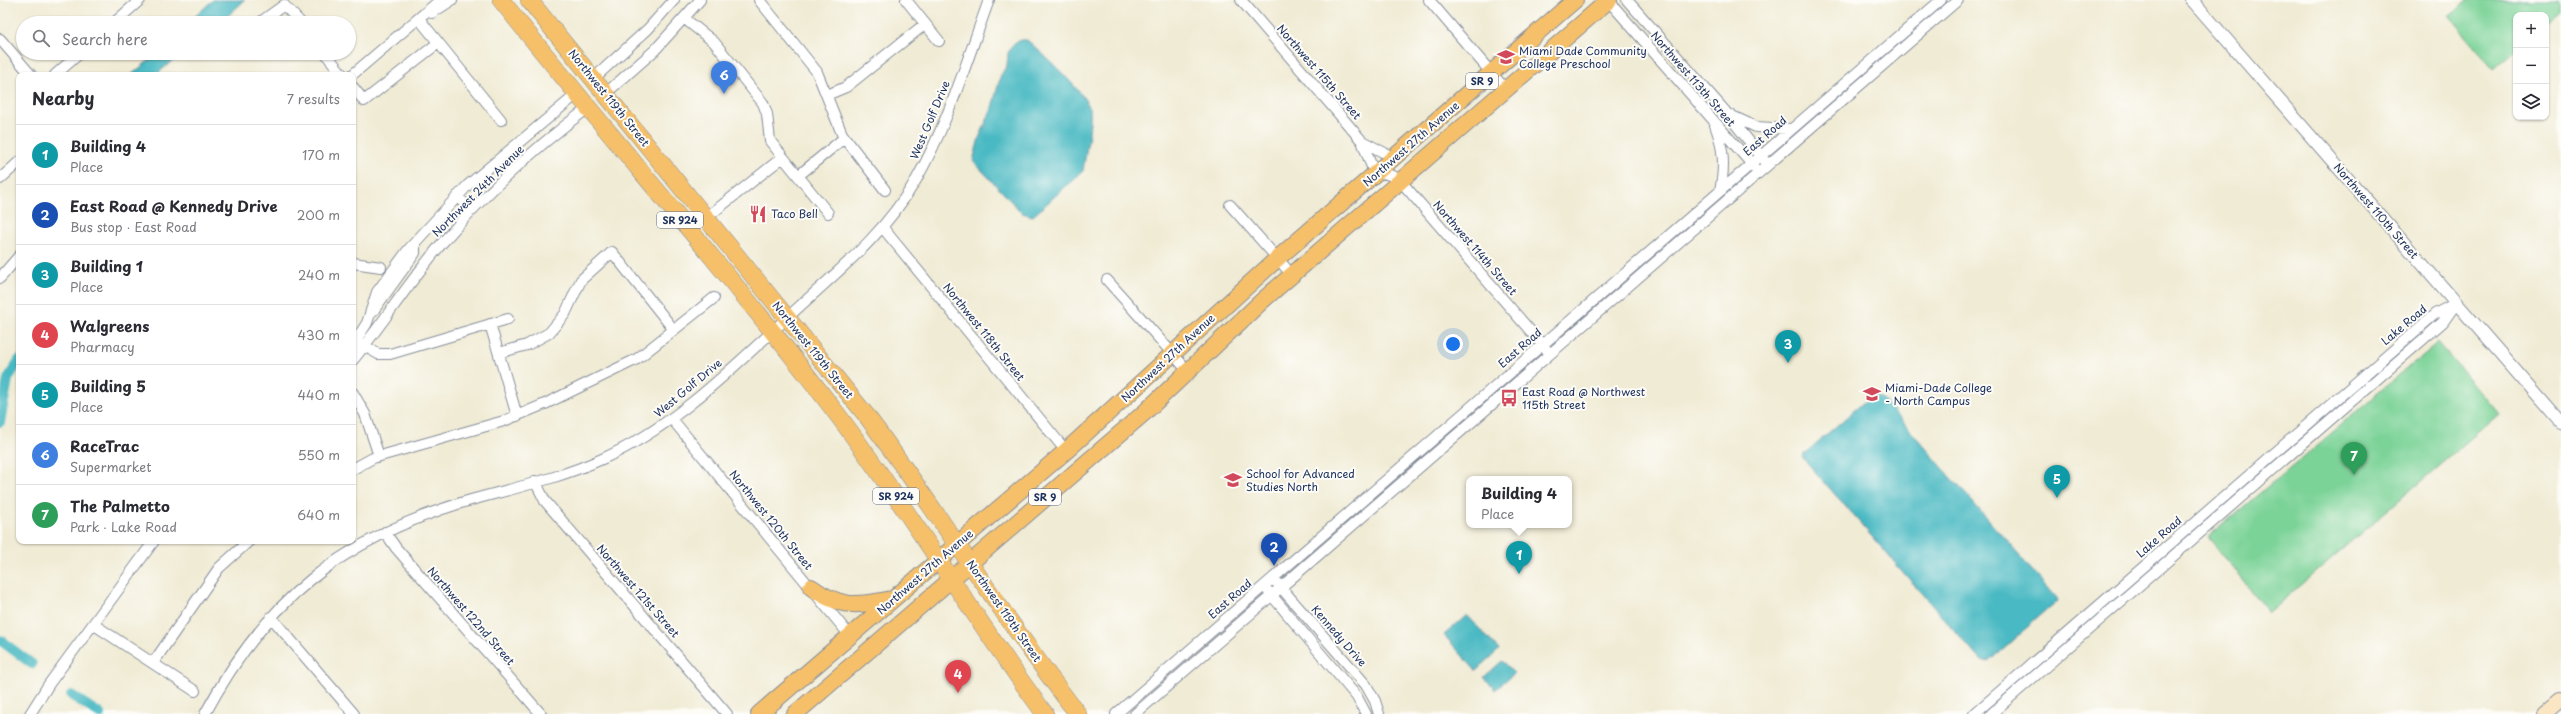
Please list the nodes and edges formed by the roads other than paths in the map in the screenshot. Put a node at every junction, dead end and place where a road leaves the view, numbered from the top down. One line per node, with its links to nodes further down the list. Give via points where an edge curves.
1 (140, 0): 19 (street)
2 (452, 0): 23 (street)
3 (500, 0): 40 (highway, Northwest 119th Street / SR 924)
4 (529, 0): 37 (highway, Northwest 119th Street / SR 924)
5 (674, 0): 37 (street, via 648,29)
6 (700, 0): 22 (street)
7 (906, 0): 24 (street)
8 (989, 0): 68 (street, West Golf Drive, via 932,150 907,195)
9 (1241, 0): 49 (street, Northwest 115th Street)
10 (1429, 0): 36 (street)
11 (1575, 0): 36 (main road, Northwest 27th Avenue / SR 9)
12 (1609, 0): 38 (main road, Northwest 27th Avenue / SR 9); 46 (street, Northwest 113th Street)
13 (1627, 0): 44 (street, Northwest 113th Street)
14 (1941, 0): 47 (street, East Road)
15 (1958, 0): 55 (street)
16 (2192, 0): 79 (street, Northwest 110th Street)
17 (763, 1): 42 (street, via 817,72)
18 (436, 2): 23 (street)
19 (122, 16)
20 (269, 16): 21 (street, via 284,5)
21 (294, 16)
22 (685, 19): 41 (street, via 649,56); 51 (street, via 714,42 763,103 770,140)
23 (420, 20): 27 (street); 35 (street)
24 (925, 24): 26 (street); 42 (street, via 842,89)
25 (0, 39): 28 (street)
26 (939, 41)
27 (438, 42): 39 (street, via 364,101); 45 (street)
28 (16, 58)
29 (18, 60): 32 (street)
30 (72, 60): 33 (street)
31 (331, 60): 34 (street)
32 (28, 72)
33 (58, 72)
34 (341, 72)
35 (356, 72)
36 (1492, 73): 38 (street); 52 (main road, Northwest 27th Avenue / SR 9)
37 (593, 79): 40 (highway); 41 (highway, Northwest 119th Street / SR 924)
38 (1506, 90): 60 (main road, Northwest 27th Avenue / SR 9)
39 (356, 91)
40 (576, 94): 43 (highway, Northwest 119th Street / SR 924); 63 (street, Northwest 24th Avenue)
41 (605, 94): 43 (highway); 67 (highway, Northwest 119th Street / SR 924)
42 (827, 94): 48 (street)
43 (588, 108): 65 (street, Northwest 24th Avenue, via 539,147); 86 (highway, Northwest 119th Street / SR 924)
44 (1725, 111): 47 (street, via 1750,125); 50 (street, Northwest 113th Street)
45 (501, 120)
46 (1713, 122): 53 (street, Northwest 113th Street); 62 (street, via 1724,154)
47 (1791, 129): 50 (street, East Road)
48 (844, 138): 58 (street); 61 (street)
49 (1362, 141): 52 (street, Northwest 115th Street); 57 (street, Northwest 115th Street)
50 (1760, 156): 53 (street, East Road); 55 (street, Northwest 113th Street)
51 (782, 157): 58 (street); 67 (street)
52 (1394, 158): 57 (main road, Northwest 27th Avenue / SR 9)
53 (1751, 164): 56 (street, Northwest 113th Street); 62 (street, East Road)
54 (16, 165): 59 (street)
55 (1768, 165): 56 (street)
56 (1759, 173): 91 (street)
57 (1375, 175): 60 (street, Northwest 114th Street, via 1391,174); 70 (main road, Northwest 27th Avenue / SR 9)
58 (798, 176): 66 (street)
59 (0, 179)
60 (1402, 182): 74 (main road, Northwest 27th Avenue / SR 9); 88 (street, Northwest 114th Street)
61 (885, 190)
62 (1720, 191): 88 (street, East Road)
63 (457, 196): 65 (street); 69 (street, Northwest 24th Avenue)
64 (1230, 205): 70 (street)
65 (472, 211): 80 (street, Northwest 24th Avenue, via 442,243)
66 (828, 213)
67 (706, 218): 82 (highway, Northwest 119th Street / SR 924)
68 (883, 228): 82 (street, West Golf Drive, via 845,267); 99 (street, Northwest 118th Street)
69 (415, 244): 77 (street, Northwest 24th Avenue, via 415,252); 81 (street, Northwest 24th Avenue, via 377,292)
70 (1278, 258): 74 (street); 92 (main road, Northwest 27th Avenue / SR 9)
71 (16, 259): 75 (street)
72 (356, 263): 73 (street)
73 (381, 267)
74 (1293, 276): 94 (main road, Northwest 27th Avenue / SR 9)
75 (0, 278)
76 (1108, 280): 92 (street)
77 (383, 297): 80 (street); 81 (street, Northwest 24th Avenue)
78 (714, 298): 85 (street)
79 (2456, 303): 98 (street, Northwest 110th Street); 135 (street, Lake Road, via 2435,314); 136 (street, via 2443,322)
80 (395, 306): 89 (street, Northwest 24th Avenue)
81 (369, 315): 87 (street, Northwest 24th Avenue)
82 (787, 318): 86 (street, West Golf Drive); 106 (highway, Northwest 119th Street / SR 924, via 866,415)
83 (508, 319): 84 (street)
84 (490, 324): 89 (street, via 390,354 378,354); 90 (street)
85 (674, 330): 90 (street, via 612,252 581,280 562,319 549,333 527,345); 96 (street, via 627,364)
86 (772, 332): 97 (street, West Golf Drive); 107 (highway, Northwest 119th Street / SR 924, via 869,458)
87 (356, 340)
88 (1543, 344): 91 (street, Northwest 114th Street); 109 (street, East Road)
89 (365, 346): 93 (street, Northwest 24th Avenue)
90 (499, 353): 96 (street)
91 (1550, 353): 113 (street)
92 (1173, 355): 94 (street); 99 (main road, Northwest 27th Avenue / SR 9)
93 (356, 356)
94 (1188, 371): 108 (main road, Northwest 27th Avenue / SR 9, via 1144,413)
95 (356, 398): 100 (street, via 365,414)
96 (517, 416): 100 (street)
97 (672, 418): 102 (street, West Golf Drive, via 632,444 601,460); 112 (street, Northwest 120th Street)
98 (2561, 423)
99 (1066, 451): 106 (main road, Northwest 27th Avenue / SR 9)
100 (379, 456): 101 (street)
101 (356, 468)
102 (535, 481): 103 (street, West Golf Drive, via 436,511); 126 (street, Northwest 121st Street, via 545,501)
103 (385, 532): 116 (street, West Golf Drive, via 354,548 318,572); 125 (street, Northwest 122nd Street, via 396,548)
104 (152, 544): 117 (street)
105 (246, 544): 119 (street, via 219,568)
106 (958, 544): 107 (main road, Northwest 27th Avenue / SR 9); 108 (highway, Northwest 119th Street / SR 924)
107 (938, 560): 110 (highway, Northwest 119th Street / SR 924); 115 (main road, Northwest 27th Avenue / SR 9)
108 (970, 563): 110 (main road, Northwest 27th Avenue / SR 9); 130 (highway, Northwest 119th Street / SR 924, via 1021,638)
109 (1273, 578): 111 (street, East Road); 113 (street, Kennedy Drive)
110 (951, 579): 128 (main road, Northwest 27th Avenue / SR 9); 129 (highway, Northwest 119th Street / SR 924)
111 (1264, 586): 114 (street); 131 (street, East Road)
112 (810, 587): 115 (main road, via 841,604 860,606); 118 (street, Northwest 120th Street)
113 (1280, 587): 114 (street); 134 (street, Kennedy Drive, via 1366,685)
114 (1271, 595): 132 (street); 133 (street, via 1357,697)
115 (894, 599): 118 (main road, Northwest 27th Avenue / SR 9)
116 (271, 617): 123 (street, West Golf Drive, via 240,655); 124 (street)
117 (93, 624): 119 (street); 122 (street)
118 (851, 637): 127 (main road, Northwest 27th Avenue / SR 9)
119 (153, 662): 120 (street)
120 (195, 691)
121 (2561, 700): 137 (main road)
122 (30, 714)
123 (205, 714)
124 (354, 714)
125 (541, 714)
126 (727, 714)
127 (759, 714)
128 (795, 714)
129 (1045, 714)
130 (1078, 714)
131 (1116, 714)
132 (1135, 714)
133 (1366, 714)
134 (1379, 714)
135 (1974, 714)
136 (1992, 714)
137 (2544, 714)

